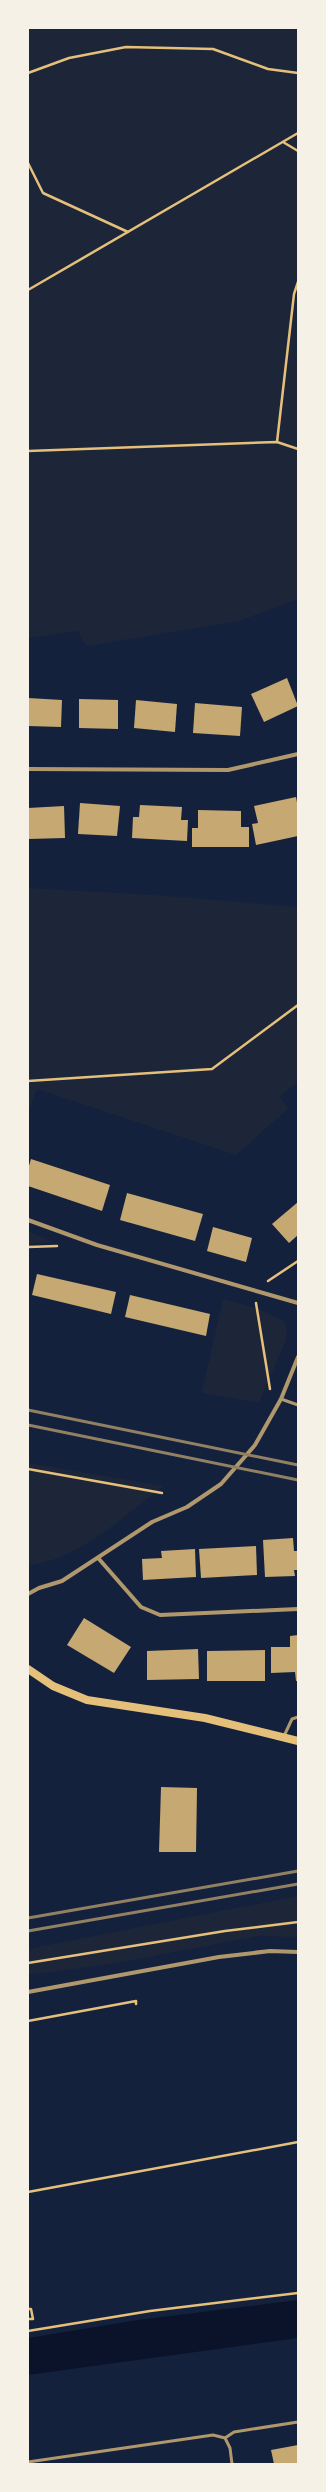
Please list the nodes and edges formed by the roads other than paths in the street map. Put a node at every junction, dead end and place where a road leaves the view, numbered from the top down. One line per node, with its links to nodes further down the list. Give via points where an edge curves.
1 (298, 754): 2 (street, via 228,770)
2 (28, 769)
3 (28, 1220): 4 (street, via 97,1245)
4 (298, 1303)
5 (298, 1357): 6 (street)
6 (281, 1399): 7 (lane); 8 (street, via 255,1445 221,1484 187,1507 152,1522)
7 (298, 1405)
8 (98, 1559): 9 (street, via 62,1581); 10 (street, via 141,1607 160,1615)
9 (28, 1594)
10 (298, 1609)
11 (28, 1669): 13 (main road, via 53,1686 87,1700 205,1718)
12 (298, 1717): 13 (lane, via 292,1719)
13 (284, 1736): 14 (main road)
14 (298, 1741)
15 (298, 1952): 16 (street, via 270,1951 219,1957)
16 (28, 1992)
17 (298, 2422): 18 (lane, via 234,2432)
18 (225, 2438): 19 (lane, via 213,2435); 20 (lane, via 230,2448)
19 (28, 2462)
20 (232, 2464)

